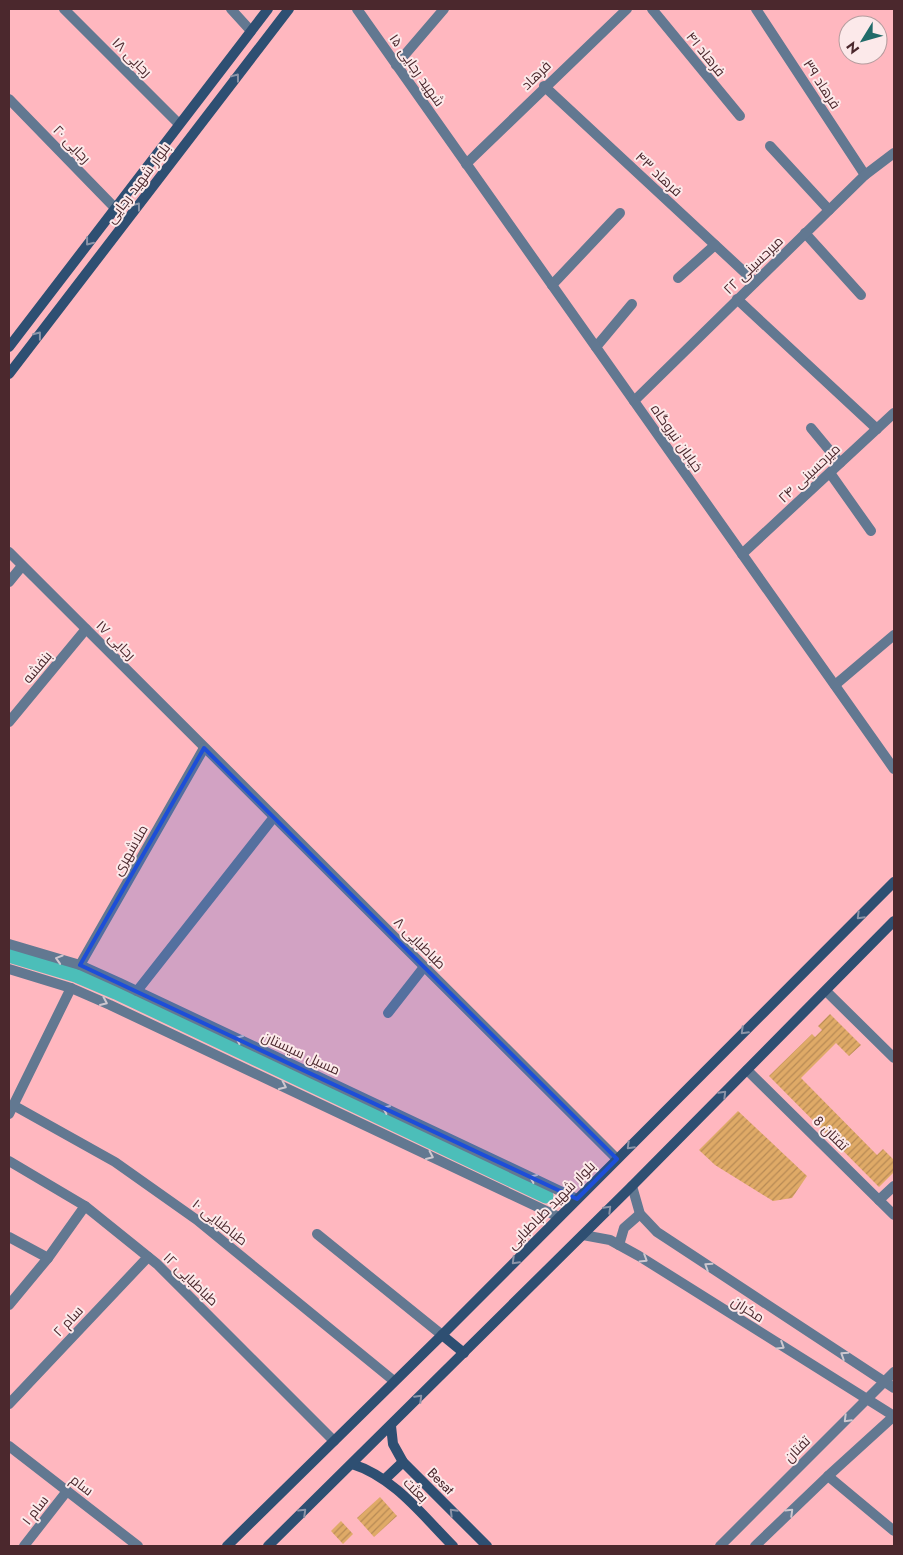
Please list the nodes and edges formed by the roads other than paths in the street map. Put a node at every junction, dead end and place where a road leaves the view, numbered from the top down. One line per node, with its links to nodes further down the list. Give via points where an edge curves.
1 (64, 9): 16 (street, رجایی ۱۸)
2 (231, 9): 10 (street)
3 (268, 9): 10 (main road, بلوار شهید رجایی)
4 (289, 9): 34 (main road, بلوار شهید رجایی, one-way to 4)
5 (357, 9): 11 (street, شهید رجایی ۱۵)
6 (444, 9): 11 (street)
7 (627, 9): 12 (street, فرهاد)
8 (652, 9): 14 (street, فرهاد ۴۱)
9 (756, 9): 20 (street, فرهاد ۳۹)
10 (251, 31): 16 (main road, بلوار شهید رجایی)
11 (396, 65): 15 (street, شهید رجایی ۱۵)
12 (544, 86): 19 (street, فرهاد); 25 (street, فرهاد ۴۳)
13 (9, 99): 21 (street, رجایی ۲۰)
14 (740, 116)
15 (437, 122): 19 (street, خیابان نیروگاه)
16 (179, 124): 21 (main road, بلوار شهید رجایی)
17 (770, 146): 22 (street)
18 (894, 154): 20 (street, میرحسینی ۲۲)
19 (466, 164): 28 (street, خیابان نیروگاه)
20 (865, 174): 22 (street, میرحسینی ۲۲)
21 (115, 208): 32 (main road, بلوار شهید رجایی, one-way to 32)
22 (828, 210): 24 (street, میرحسینی ۲۲)
23 (620, 213): 28 (street)
24 (805, 233): 27 (street, میرحسینی ۲۲); 29 (street)
25 (715, 245): 26 (street); 27 (street, فرهاد ۴۳)
26 (678, 278)
27 (755, 282): 30 (street, میرحسینی ۲۲)
28 (552, 286): 33 (street, خیابان نیروگاه)
29 (861, 295)
30 (737, 299): 36 (street, میرحسینی ۲۲); 39 (street)
31 (632, 304): 33 (street)
32 (9, 345): 34 (main road)
33 (596, 347): 36 (street, خیابان نیروگاه)
34 (23, 355): 35 (main road, بلوار شهید رجایی)
35 (9, 374)
36 (634, 400): 44 (street, خیابان نیروگاه)
37 (894, 413): 39 (street, میرحسینی ۲۴)
38 (811, 428): 40 (street)
39 (876, 429): 40 (street, میرحسینی ۲۴)
40 (840, 463): 41 (street, میرحسینی ۲۴)
41 (830, 473): 42 (street); 44 (street, میرحسینی ۲۴)
42 (871, 531)
43 (9, 552): 45 (street, رجایی ۱۷)
44 (742, 554): 49 (street, خیابان نیروگاه)
45 (22, 566): 46 (street); 47 (street, رجایی ۱۷)
46 (9, 582)
47 (86, 629): 50 (street, بنفشه); 51 (street, رجایی ۱۷)
48 (894, 636): 49 (street)
49 (835, 685): 52 (street, خیابان نیروگاه)
50 (9, 722)
51 (204, 748): 53 (street, طباطبایی ۸); 57 (street, ملاشهری)
52 (894, 769)
53 (274, 817): 58 (street, طباطبایی ۸); 61 (street)
54 (894, 882): 67 (main road, بلوار شهید طباطبایی, one-way to 67)
55 (894, 921): 62 (main road)
56 (9, 944): 57 (street, مسیل سیستان, one-way to 56)
57 (80, 965): 61 (street, مسیل سیستان)
58 (424, 967): 63 (street); 67 (street, طباطبایی ۸)
59 (9, 969): 60 (street)
60 (71, 988): 66 (street); 76 (street, one-way to 76)
61 (137, 991): 71 (street, مسیل سیستان, one-way to 61)
62 (826, 991): 64 (street); 65 (main road)
63 (388, 1013)
64 (894, 1058)
65 (747, 1070): 69 (main road, one-way to 65); 72 (street, تفتان 8)
66 (11, 1110): 87 (street, طباطبایی ۱۰, via 115,1162 197,1220)
67 (617, 1159): 71 (main road, بلوار شهید طباطبایی)
68 (9, 1161): 73 (street, طباطبایی ۱۲)
69 (632, 1186): 74 (street, مکران); 78 (main road, one-way to 69)
70 (894, 1186): 72 (street)
71 (577, 1199): 76 (main road, بلوار شهید طباطبایی)
72 (880, 1200): 75 (street, تفتان 8)
73 (85, 1206): 81 (street, طباطبایی ۱۲); 82 (street)
74 (640, 1214): 80 (street, via 624,1228); 88 (street, مکران, one-way to 74, via 657,1232)
75 (894, 1215)
76 (559, 1217): 84 (main road, بلوار شهید طباطبایی, one-way to 84)
77 (317, 1234): 84 (street)
78 (583, 1234): 80 (street, مکران); 85 (main road)
79 (9, 1237): 82 (street)
80 (619, 1245): 89 (street, مکران, one-way to 89)
81 (148, 1257): 90 (street, سام ۲); 93 (street, طباطبایی ۱۲)
82 (48, 1258): 83 (street)
83 (9, 1305)
84 (442, 1335): 85 (main road); 87 (main road, بلوار شهید طباطبایی)
85 (464, 1353): 92 (main road, one-way to 85)
86 (894, 1372): 88 (street, تفتان)
87 (394, 1381): 93 (main road, بلوار شهید طباطبایی)
88 (890, 1385): 89 (street, تفتان)
89 (866, 1399): 91 (street, مکران); 107 (street, تفتان, one-way to 107)
90 (9, 1404)
91 (894, 1416): 97 (street)
92 (391, 1426): 95 (main road, Besat, via 393,1444); 96 (main road)
93 (334, 1441): 103 (main road, بلوار شهید طباطبایی)
94 (9, 1446): 99 (street, سام)
95 (403, 1462): 98 (main road); 106 (main road, Besat, one-way to 95)
96 (352, 1464): 98 (main road, بعثت); 104 (main road, one-way to 96)
97 (828, 1476): 100 (street); 108 (street, one-way to 97)
98 (385, 1479): 105 (main road, بعثت)
99 (67, 1491): 101 (street, سام ۱); 102 (street, سام)
100 (894, 1531)
101 (24, 1546)
102 (138, 1546)
103 (227, 1546)
104 (268, 1546)
105 (453, 1546)
106 (487, 1546)
107 (720, 1546)
108 (755, 1546)

